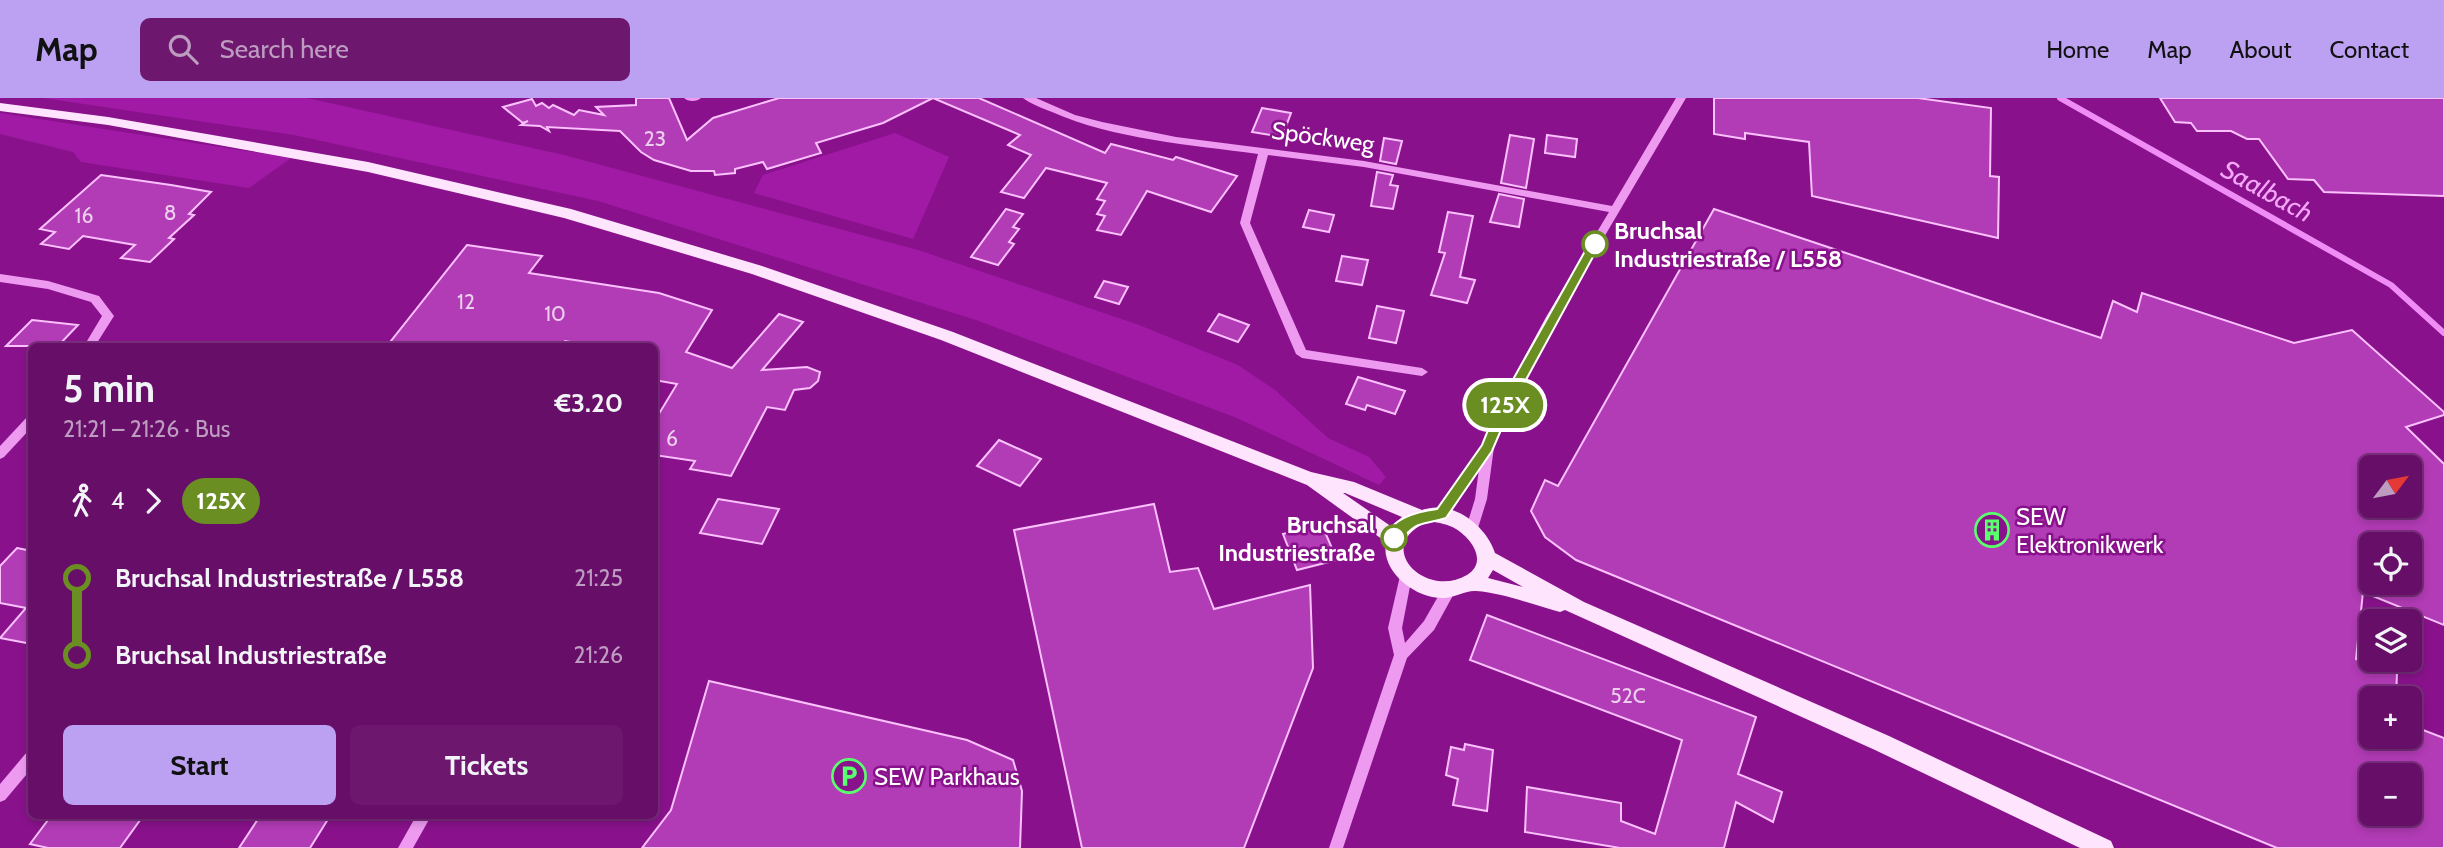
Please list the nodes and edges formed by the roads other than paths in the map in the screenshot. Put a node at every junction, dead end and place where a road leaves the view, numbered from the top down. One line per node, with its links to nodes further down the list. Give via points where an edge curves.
1 (689, 98): 2 (street)
2 (696, 98)
3 (1028, 98): 6 (street, Spöckweg, via 1102,125 1176,140)
4 (1681, 98): 7 (street)
5 (0, 107): 14 (main road, via 108,121 368,167 566,213 757,270 947,336)
6 (1264, 150): 7 (street, Spöckweg); 10 (street, via 1245,223 1302,354)
7 (1616, 210): 12 (street, via 1552,317 1503,408)
8 (0, 278): 9 (street, via 48,285 95,299 108,316)
9 (91, 343)
10 (1422, 372)
11 (28, 423): 13 (street)
12 (1488, 447): 15 (street); 17 (street)
13 (0, 454)
14 (1309, 479): 16 (main road, via 1348,487); 18 (main road)
15 (1441, 514): 16 (main road); 17 (main road)
16 (1419, 516): 18 (main road)
17 (1472, 528): 19 (main road)
18 (1394, 538): 20 (main road, via 1393,553)
19 (1486, 557): 21 (main road); 23 (main road)
20 (1406, 576): 22 (main road, via 1426,587); 24 (street, via 1395,628)
21 (1472, 582): 22 (main road); 23 (main road)
22 (1449, 590): 24 (street, via 1433,623)
23 (1577, 608): 30 (main road)
24 (1401, 655): 29 (street)
25 (28, 762): 26 (street)
26 (0, 795)
27 (422, 819): 28 (street)
28 (405, 848)
29 (1336, 848)
30 (2103, 848)

